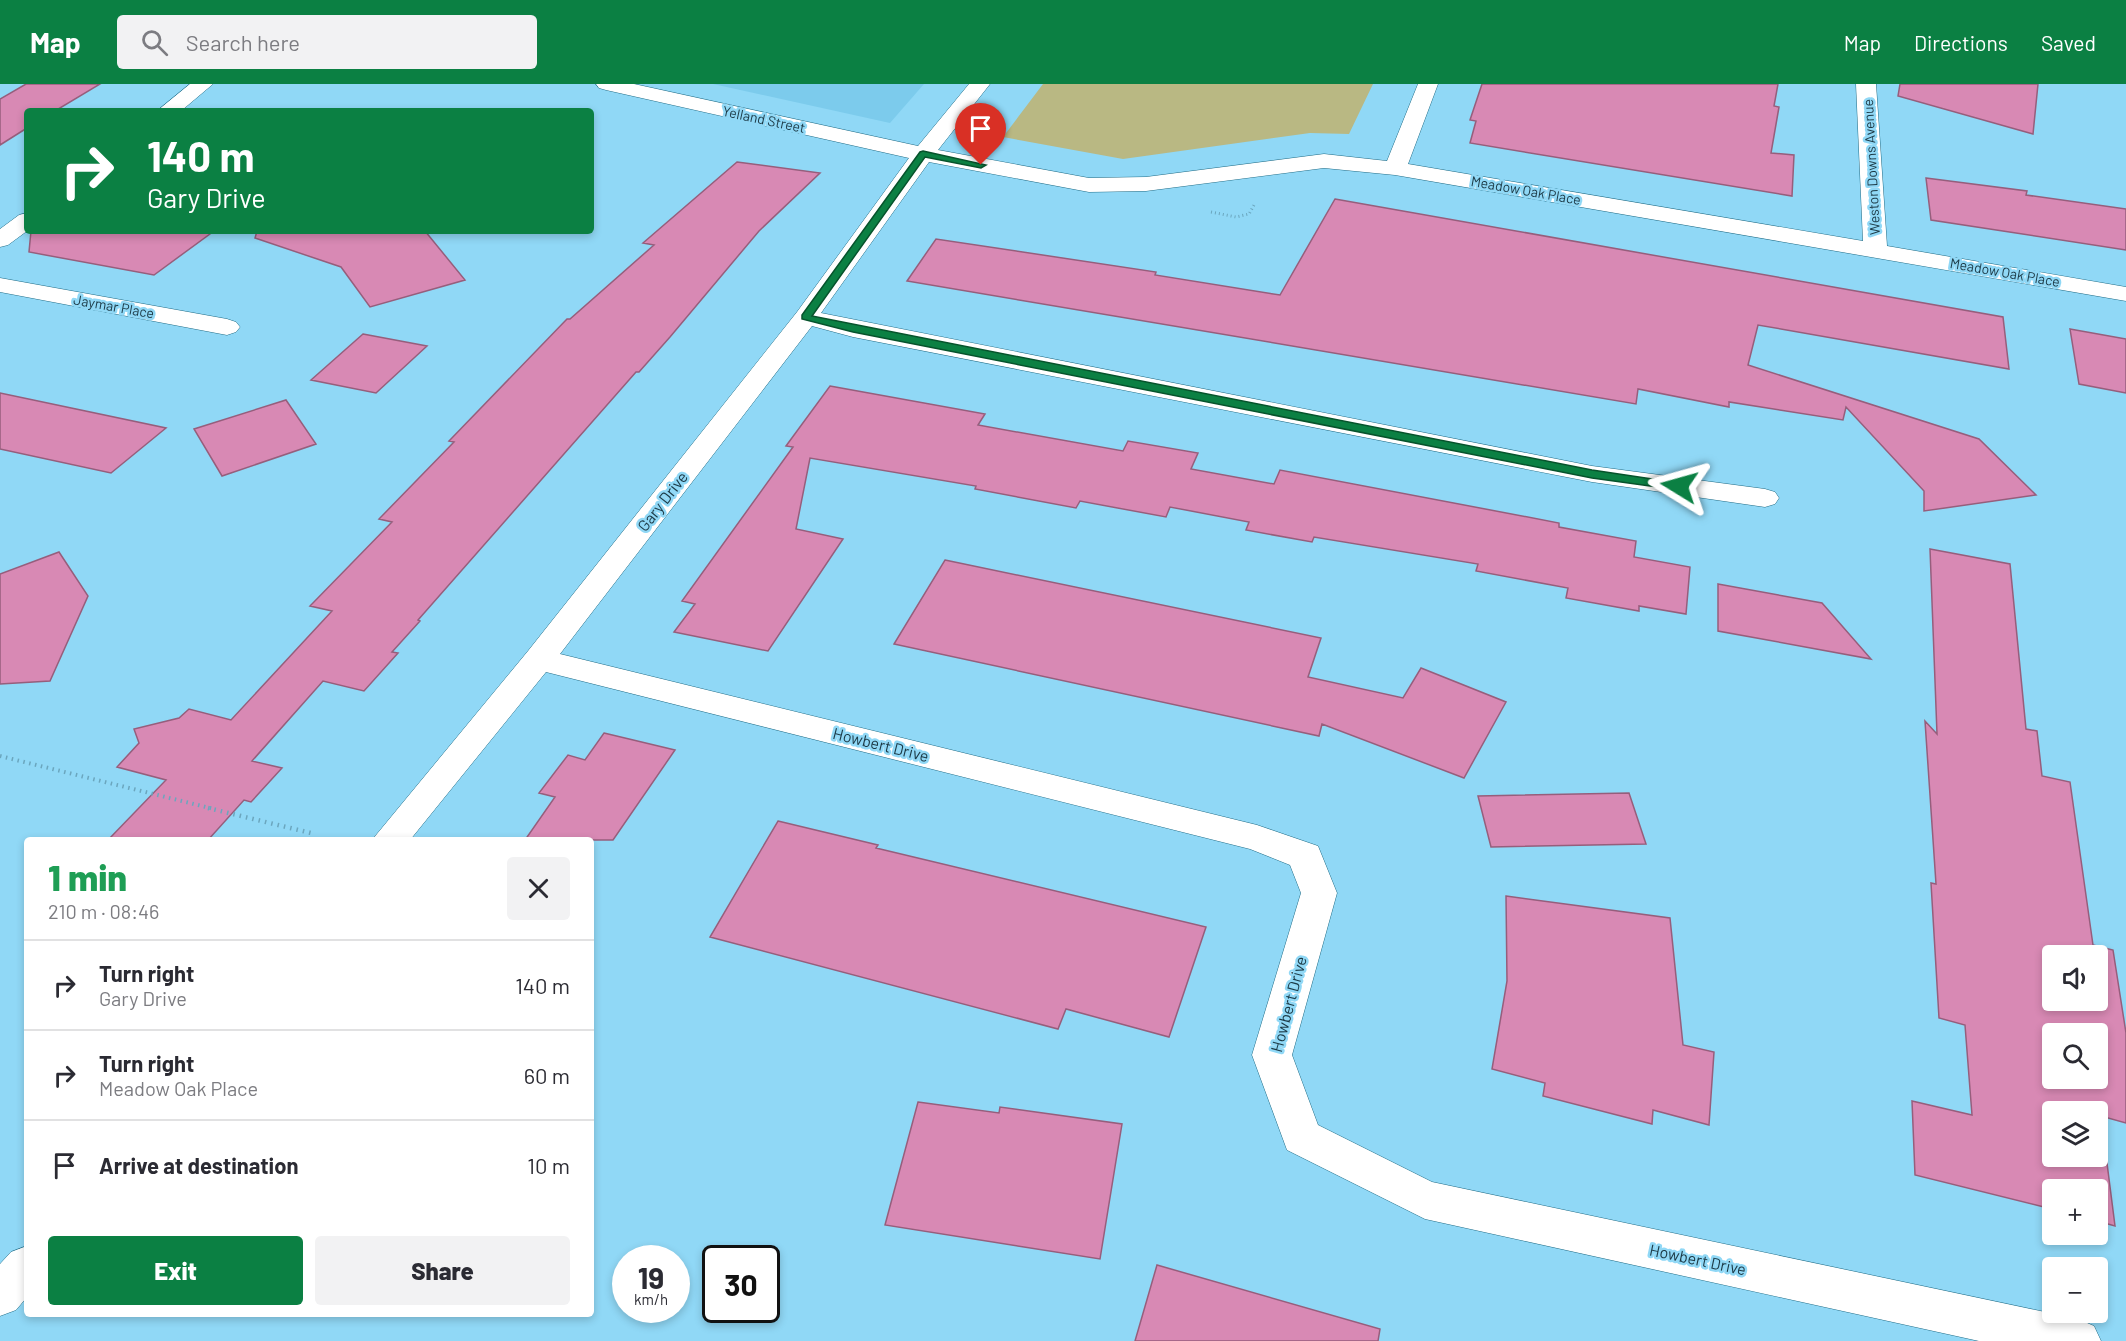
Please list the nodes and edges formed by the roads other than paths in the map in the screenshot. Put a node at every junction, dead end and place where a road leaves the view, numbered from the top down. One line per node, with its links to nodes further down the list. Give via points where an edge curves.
1 (203, 84): 6 (street)
2 (606, 84): 7 (street, Yelland Street)
3 (980, 84): 7 (street, Gary Drive)
4 (1428, 84): 8 (street)
5 (1866, 84): 11 (street, Weston Downs Avenue)
6 (172, 108)
7 (923, 154): 8 (street, Meadow Oak Place, via 1089,185 1146,184 1324,161); 14 (street, Gary Drive)
8 (1395, 168): 11 (street, Meadow Oak Place)
9 (24, 222): 10 (street)
10 (0, 240)
11 (1875, 250): 13 (street, Meadow Oak Place)
12 (0, 285): 15 (street, Jaymar Place)
13 (2126, 294)
14 (806, 317): 16 (street, via 1592,474); 17 (street, Gary Drive)
15 (227, 327)
16 (1765, 498)
17 (539, 659): 18 (street, Gary Drive); 19 (street, Howbert Drive, via 1257,837 1305,856 1319,893 1272,1055 1302,1137 1425,1200)
18 (392, 837)
19 (2078, 1341)

